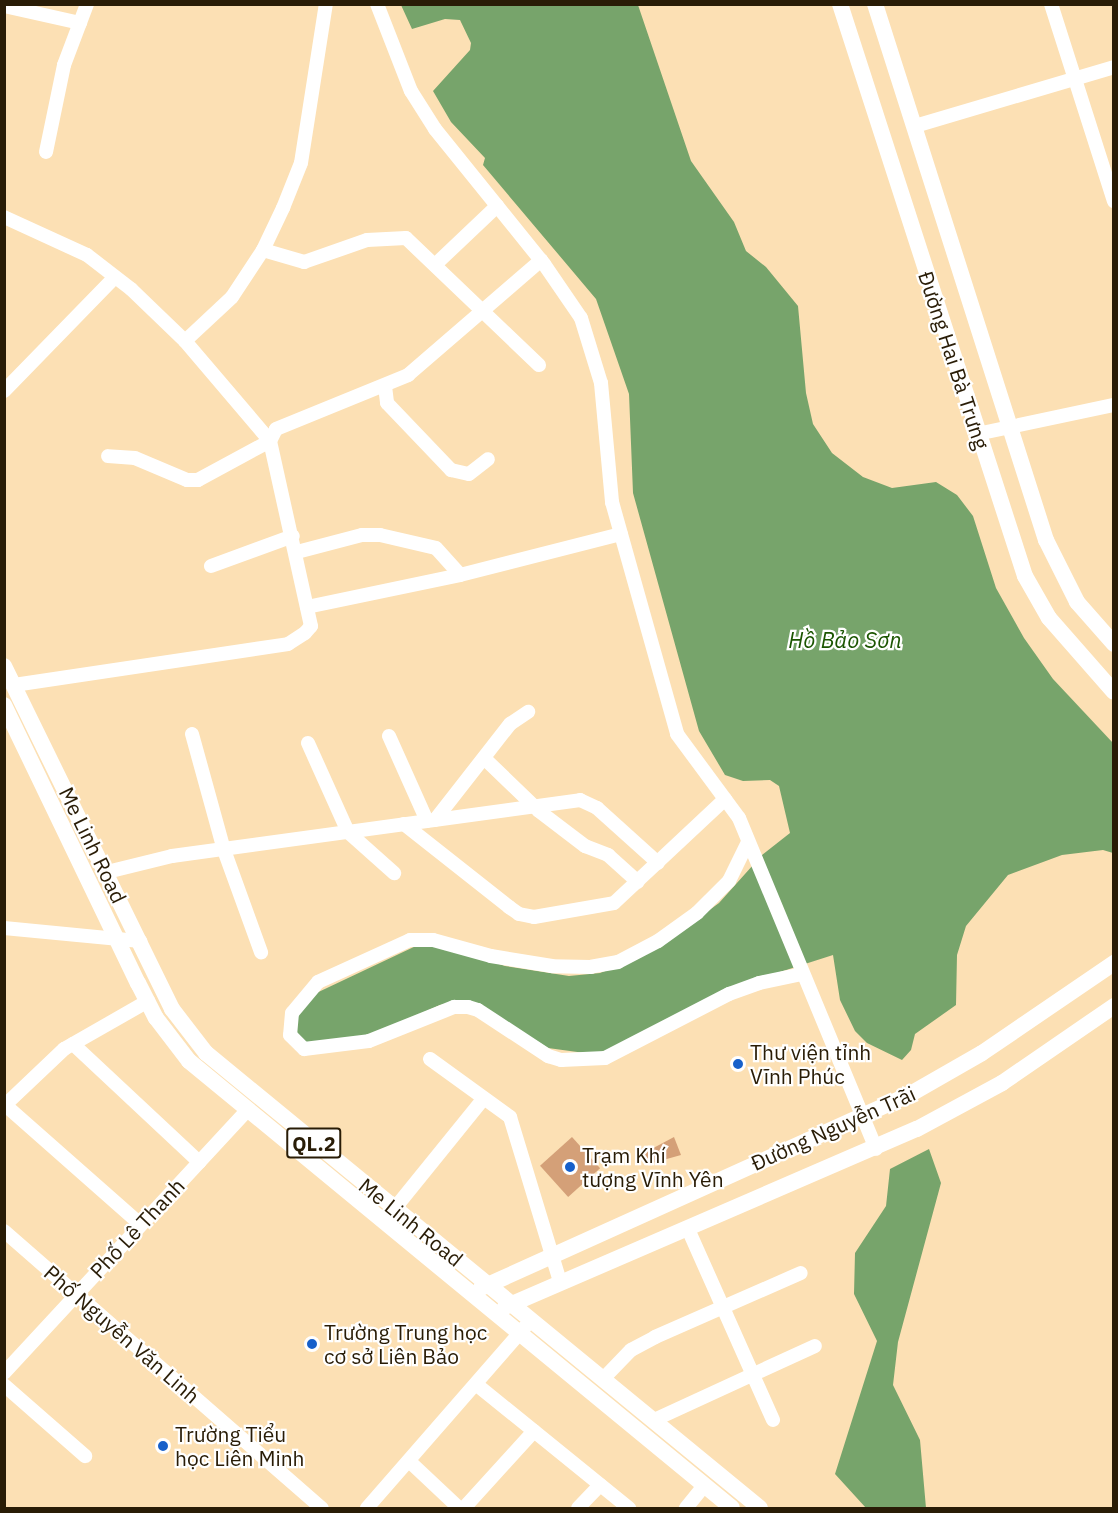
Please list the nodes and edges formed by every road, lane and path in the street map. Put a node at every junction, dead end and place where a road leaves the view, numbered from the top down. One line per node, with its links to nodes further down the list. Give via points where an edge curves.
1 (87, 4): 8 (street)
2 (326, 4): 16 (street, via 301,163)
3 (377, 4): 14 (street, via 411,91 435,129)
4 (840, 4): 27 (main road, Đường Hai Bà Trưng)
5 (875, 4): 11 (main road, Đường Hai Bà Trưng)
6 (1051, 4): 10 (street)
7 (4, 6): 8 (street)
8 (80, 23): 12 (street, via 64,65)
9 (1113, 67): 10 (street)
10 (1075, 79): 11 (street); 13 (street)
11 (915, 126): 26 (main road, Đường Hai Bà Trưng)
12 (46, 152)
13 (1113, 201)
14 (497, 206): 17 (street); 18 (street)
15 (4, 217): 19 (street, via 87,255)
16 (263, 250): 18 (street, via 304,262 367,240 406,238); 21 (street, via 232,297)
17 (542, 261): 20 (street); 31 (street, via 581,318 601,383 612,502)
18 (437, 263): 20 (street)
19 (115, 277): 21 (street); 24 (street)
20 (484, 311): 22 (street); 23 (street, via 408,375)
21 (185, 341): 28 (street)
22 (539, 364)
23 (385, 386): 28 (street, via 276,429); 30 (street, via 387,403 452,470 469,474)
24 (4, 391)
25 (1113, 405): 26 (street)
26 (1011, 426): 27 (street); 37 (main road, Đường Hai Bà Trưng, via 1055,563 1077,603)
27 (977, 434): 40 (main road, Đường Hai Bà Trưng, via 1029,584 1049,618)
28 (270, 441): 29 (street, via 198,480 187,480 135,458); 32 (street)
29 (108, 456)
30 (488, 459)
31 (621, 534): 35 (street); 47 (street, via 677,734)
32 (293, 537): 33 (street); 34 (street)
33 (297, 552): 35 (street, via 362,535 380,535 436,548); 36 (street)
34 (211, 566)
35 (460, 575): 36 (street)
36 (307, 607): 39 (street, via 311,626 288,644)
37 (1113, 645)
38 (4, 666): 39 (main road, Me Linh Road / QL.2)
39 (14, 685): 55 (main road, Me Linh Road / QL.2)
40 (1113, 692)
41 (4, 705): 59 (main road, Me Linh Road / QL.2)
42 (528, 712): 46 (street, via 510,724)
43 (192, 734): 53 (street)
44 (389, 736): 49 (street)
45 (308, 742): 51 (street)
46 (484, 758): 48 (street); 49 (street)
47 (725, 799): 52 (street); 54 (street)
48 (532, 805): 49 (street); 54 (street, via 579,800 597,807); 57 (street, via 585,846 608,855)
49 (431, 821): 50 (street)
50 (404, 825): 51 (street); 57 (street, via 523,915 558,915 614,903)
51 (348, 832): 53 (street); 56 (street)
52 (750, 846): 63 (street); 63 (street, via 729,881 697,913 658,941 618,962 591,967 552,966 491,956 433,940 410,940 318,982 292,1013 290,1035 304,1049 369,1041 454,1007 468,1007 548,1056 561,1060 605,1058 624,1052 729,994)
53 (224, 850): 55 (street, via 172,856); 61 (street)
54 (658, 863): 57 (street)
55 (107, 872): 60 (main road, Me Linh Road / QL.2)
56 (394, 873)
57 (638, 882)
58 (4, 928): 59 (street)
59 (117, 937): 60 (street); 64 (main road, Me Linh Road / QL.2)
60 (140, 941): 74 (main road, Me Linh Road / QL.2, via 172,1009 206,1053)
61 (261, 952)
62 (1113, 963): 71 (main road, Đường Nguyễn Trãi, via 982,1053)
63 (801, 972): 71 (street)
64 (147, 1001): 66 (street); 70 (main road, Me Linh Road / QL.2, via 189,1061)
65 (1113, 1006): 72 (main road, Đường Nguyễn Trãi, via 1002,1083)
66 (73, 1044): 69 (street); 73 (street)
67 (430, 1059): 68 (street)
68 (484, 1098): 74 (street); 78 (street, via 510,1117 544,1219)
69 (5, 1105): 75 (street)
70 (247, 1112): 73 (street, Phố Lê Thanh); 83 (main road, Me Linh Road / QL.2)
71 (863, 1116): 72 (street); 78 (main road, Đường Nguyễn Trãi)
72 (876, 1149): 76 (main road, Đường Nguyễn Trãi)
73 (199, 1162): 75 (street, Phố Lê Thanh)
74 (395, 1208): 81 (main road, Me Linh Road / QL.2)
75 (140, 1224): 82 (street, Phố Lê Thanh)
76 (688, 1229): 80 (main road, Đường Nguyễn Trãi); 85 (street)
77 (4, 1231): 82 (street, Phố Nguyễn Văn Linh)
78 (550, 1256): 80 (street); 81 (main road, Đường Nguyễn Trãi)
79 (801, 1273): 85 (street)
80 (560, 1282): 84 (main road, Đường Nguyễn Trãi)
81 (489, 1285): 83 (main road, Đường Nguyễn Trãi); 84 (main road, Me Linh Road / QL.2)
82 (75, 1293): 90 (street, Phố Lê Thanh); 102 (street, Phố Nguyễn Văn Linh)
83 (470, 1293): 86 (main road, Me Linh Road / QL.2)
84 (512, 1304): 86 (main road, Đường Nguyễn Trãi); 87 (main road, Me Linh Road / QL.2)
85 (724, 1308): 91 (street); 92 (street, via 632,1350)
86 (493, 1313): 88 (main road, Me Linh Road / QL.2)
87 (532, 1320): 88 (street); 92 (main road, Me Linh Road / QL.2)
88 (519, 1334): 94 (street); 101 (main road, Me Linh Road / QL.2)
89 (816, 1346): 91 (street)
90 (4, 1373)
91 (752, 1374): 95 (street); 96 (street)
92 (603, 1379): 95 (main road, Me Linh Road / QL.2)
93 (4, 1385): 98 (street)
94 (477, 1385): 97 (street); 99 (street)
95 (654, 1420): 110 (main road, Me Linh Road / QL.2)
96 (773, 1420)
97 (534, 1431): 100 (street); 105 (street)
98 (85, 1456)
99 (409, 1461): 103 (street); 104 (street)
100 (600, 1485): 106 (street); 107 (street)
101 (704, 1486): 108 (street); 109 (main road, Me Linh Road / QL.2)
102 (322, 1509)
103 (367, 1509)
104 (459, 1509)
105 (464, 1509)
106 (578, 1509)
107 (628, 1509)
108 (686, 1509)
109 (732, 1509)
110 (760, 1509)

